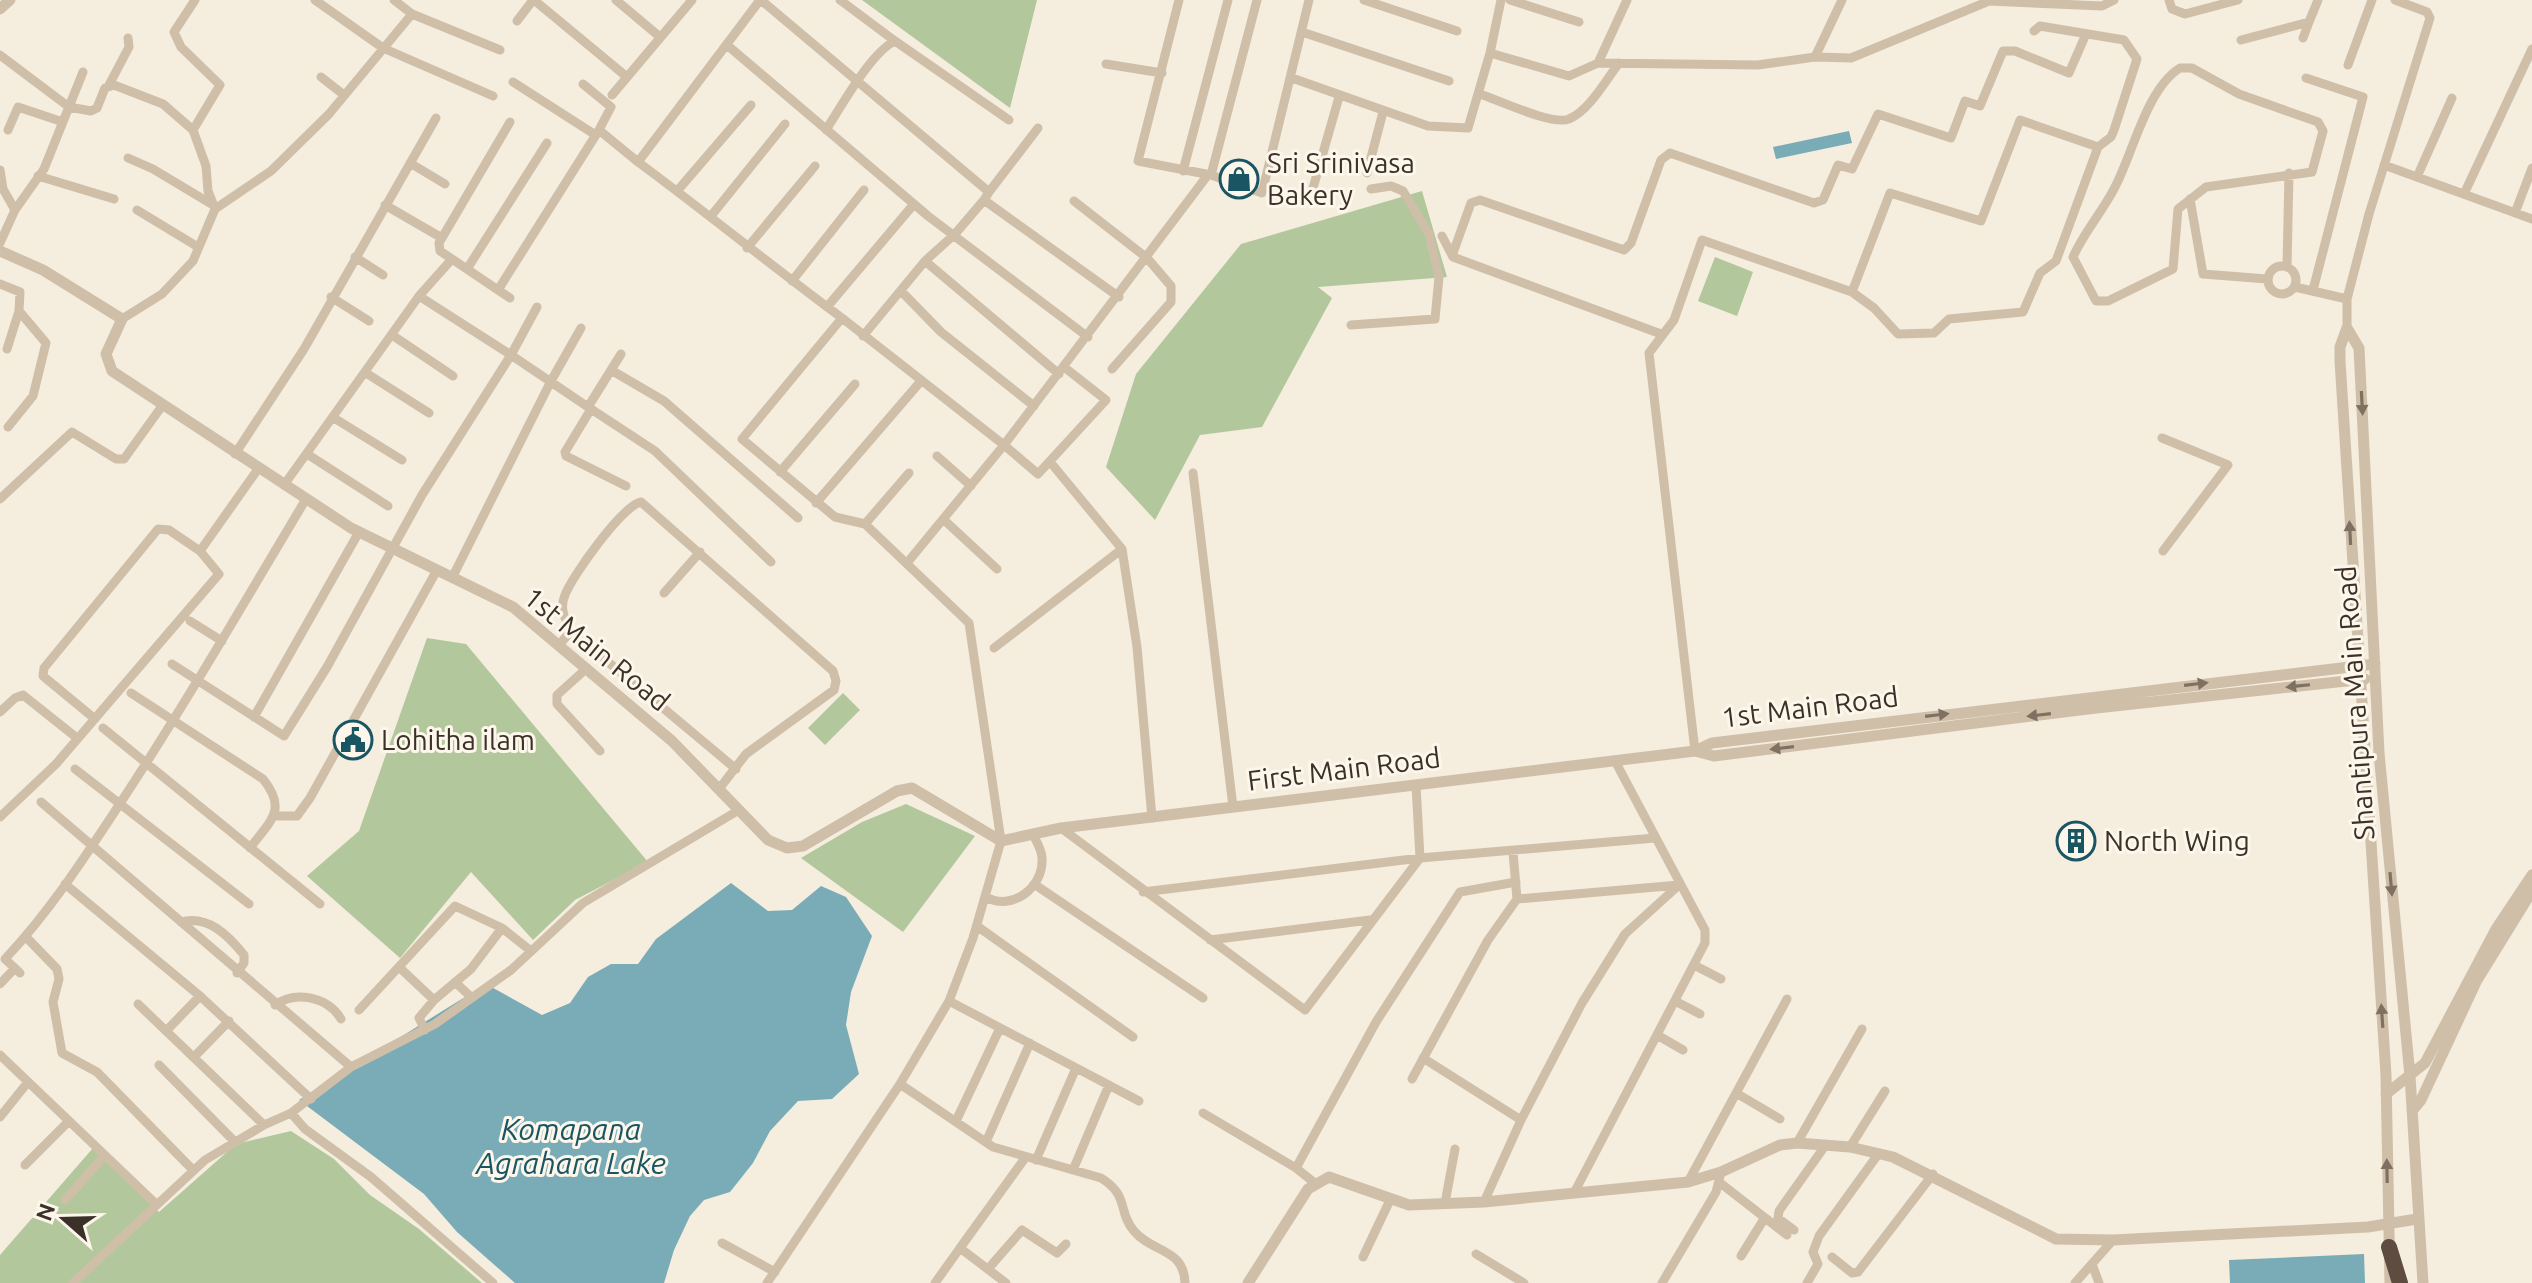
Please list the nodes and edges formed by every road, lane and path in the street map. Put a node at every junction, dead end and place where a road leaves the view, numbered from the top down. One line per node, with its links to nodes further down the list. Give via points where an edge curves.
1 (10, 0): 25 (street)
2 (195, 0): 77 (street, via 174,32 176,39 220,85)
3 (315, 0): 40 (street)
4 (394, 0): 26 (street)
5 (534, 0): 27 (street); 53 (street)
6 (616, 0): 34 (street)
7 (692, 0): 34 (street)
8 (761, 0): 39 (street); 56 (street)
9 (840, 0): 38 (street)
10 (1179, 0): 51 (street)
11 (1228, 0): 89 (street)
12 (1257, 0): 93 (street)
13 (1309, 0): 32 (street)
14 (1364, 0): 30 (street)
15 (1501, 0): 43 (street)
16 (1510, 0): 28 (street)
17 (1627, 0): 46 (street)
18 (1842, 0): 45 (street)
19 (2114, 0): 45 (street, via 2102,6 1989,1 1851,58)
20 (2169, 0): 21 (street, via 2172,9 2185,14)
21 (2237, 0)
22 (2318, 0): 29 (street)
23 (2372, 0): 49 (street)
24 (2395, 0): 85 (street, via 2430,18)
25 (0, 9)
26 (412, 14): 40 (street); 42 (street)
27 (517, 21)
28 (1579, 22)
29 (2309, 22): 36 (street); 37 (street)
30 (1457, 31)
31 (2034, 31): 33 (street, via 2040,26)
32 (1302, 32): 54 (street); 57 (street)
33 (2086, 34): 81 (street, via 2124,40 2137,59 2111,137); 114 (street, via 2069,73 2003,51 1980,106 1965,101 1951,138 1878,114 1852,169 1838,165 1823,200 1814,203 1670,153 1661,160 1624,250 1480,200 1471,203)
34 (660, 37): 53 (street)
35 (128, 38): 60 (street, via 129,47)
36 (2303, 38)
37 (2241, 40)
38 (895, 41): 56 (street); 71 (street)
39 (727, 45): 78 (street); 83 (street)
40 (383, 48): 62 (street); 64 (street)
41 (2532, 49): 101 (street)
42 (500, 50)
43 (1490, 53): 46 (street, via 1569,76); 61 (street)
44 (0, 55): 68 (street)
45 (1815, 57): 47 (street, via 1758,65)
46 (1598, 63): 47 (street)
47 (1619, 63): 61 (street, via 1578,114 1566,121)
48 (1106, 64): 51 (street)
49 (2348, 65)
50 (83, 72): 68 (street)
51 (1162, 73): 89 (street, via 1138,161)
52 (321, 77): 62 (street)
53 (627, 77): 63 (street)
54 (1292, 78): 65 (street); 93 (street, via 1262,193)
55 (2306, 78): 136 (street, via 2363,97)
56 (859, 80): 78 (street); 102 (street)
57 (1449, 81)
58 (513, 82): 79 (street)
59 (583, 84): 79 (street, via 611,107)
60 (109, 85): 68 (street, via 97,108); 77 (street, via 163,104)
61 (1480, 94): 69 (street, via 1468,128 1428,126)
62 (344, 95): 108 (street, via 271,171)
63 (612, 95)
64 (493, 96)
65 (1339, 97): 69 (street); 96 (street)
66 (2452, 98): 94 (street)
67 (751, 105): 98 (street)
68 (69, 107): 72 (street)
69 (1383, 112): 90 (street)
70 (436, 118): 84 (street)
71 (1009, 120)
72 (63, 122): 76 (street, via 18,107); 92 (street)
73 (510, 122): 118 (street)
74 (785, 124): 112 (street)
75 (1038, 128): 102 (street)
76 (8, 130)
77 (193, 130): 108 (street)
78 (826, 130): 106 (street)
79 (596, 132): 83 (street); 135 (street)
80 (547, 143): 129 (street)
81 (2098, 147): 138 (street, via 2056,261 2040,273 2023,312 1949,319 1934,333 1898,334); 138 (street, via 2020,120 1981,221 1890,193)
82 (128, 158): 108 (street)
83 (638, 162): 98 (street)
84 (410, 163): 95 (street); 107 (street)
85 (2384, 165): 94 (street); 143 (street)
86 (815, 166): 121 (street)
87 (2532, 168): 111 (street)
88 (0, 170): 100 (street)
89 (1183, 171): 93 (street)
90 (1367, 173)
91 (2289, 173): 104 (street, via 2206,187); 104 (street, via 2312,172 2323,131 2318,122 2239,94 2192,68 2180,68 2147,111 2114,189 2073,257 2096,301 2108,301 2173,269 2178,209); 128 (street)
92 (38, 176): 103 (street); 109 (street)
93 (1209, 176): 125 (street)
94 (2417, 177): 101 (street)
95 (445, 184)
96 (1313, 188)
97 (1371, 189): 116 (street, via 1391,186 1403,191)
98 (678, 190): 112 (street)
99 (864, 190): 132 (street)
100 (4, 193): 109 (street)
101 (2464, 194): 111 (street)
102 (986, 196): 115 (street); 141 (street)
103 (114, 199)
104 (2190, 199): 131 (street, via 2203,274)
105 (1074, 201): 125 (street)
106 (914, 204): 115 (street); 145 (street)
107 (385, 205): 118 (street); 124 (street)
108 (214, 207): 120 (street)
109 (15, 210): 119 (street)
110 (137, 210): 120 (street)
111 (2515, 213): 113 (street)
112 (711, 216): 121 (street)
113 (2532, 219)
114 (1460, 231): 117 (street); 123 (street)
115 (955, 234): 127 (street); 156 (street)
116 (1429, 234): 117 (street); 150 (street, via 1439,277 1435,319)
117 (1442, 236): 123 (street)
118 (442, 238): 126 (street, via 438,248)
119 (0, 243)
120 (198, 247): 148 (street, via 193,261 162,294)
121 (747, 248): 132 (street)
122 (0, 251): 148 (street, via 43,270)
123 (1453, 253): 153 (street)
124 (355, 257): 130 (street); 140 (street)
125 (1147, 258): 141 (street); 160 (street, via 1171,286 1171,302)
126 (452, 259): 129 (street); 139 (street)
127 (925, 261): 137 (street); 162 (street)
128 (2287, 267): 131 (street, via 2274,268); 134 (street, via 2294,273)
129 (467, 269): 135 (street)
130 (383, 275)
131 (2267, 279): 134 (street, via 2279,294)
132 (792, 281): 145 (street)
133 (0, 284): 146 (street, via 20,292)
134 (2295, 287): 136 (street)
135 (498, 290): 142 (street)
136 (2313, 290): 143 (street)
137 (901, 291): 155 (street); 169 (street, via 941,332)
138 (1852, 292): 153 (street, via 1702,240 1674,320)
139 (419, 296): 154 (street); 159 (street)
140 (331, 297): 149 (street); 176 (street, via 304,349)
141 (1119, 297): 156 (street)
142 (510, 298)
143 (2347, 299): 152 (street)
144 (537, 307): 159 (street)
145 (827, 307): 147 (street)
146 (19, 311): 157 (street); 173 (street, via 44,337 45,352 33,396)
147 (842, 318): 155 (street); 182 (street, via 742,439)
148 (122, 319): 168 (street, 1st Main Road, via 106,354 112,371)
149 (369, 321)
150 (1351, 325)
151 (581, 328): 165 (street)
152 (2347, 328): 213 (street, Shantipura Main Road, one-way to 213, via 2359,348); 214 (street, one-way to 152, via 2340,361)
153 (1661, 334): 227 (street, via 1651,347 1650,365)
154 (392, 335): 163 (street); 164 (street)
155 (863, 336): 166 (street)
156 (1088, 337): 162 (street)
157 (7, 349)
158 (621, 354): 161 (street)
159 (511, 355): 165 (street); 196 (street)
160 (1112, 369)
161 (611, 370): 170 (street); 192 (street, via 664,401)
162 (1062, 370): 169 (street); 180 (street, via 1106,400)
163 (366, 373): 171 (street); 172 (street)
164 (453, 376)
165 (551, 381): 170 (street); 205 (street)
166 (921, 381): 175 (street); 190 (street)
167 (855, 384): 182 (street)
168 (162, 406): 176 (street, 1st Main Road); 188 (street, via 124,459 72,432)
169 (1034, 406): 175 (street)
170 (590, 408): 186 (street, via 566,456); 201 (street, via 655,451)
171 (429, 413)
172 (334, 418): 177 (street); 179 (street)
173 (8, 427)
174 (2162, 438): 199 (street, via 2228,465)
175 (1004, 445): 180 (street, via 1038,474); 187 (street)
176 (235, 454): 181 (street, 1st Main Road)
177 (307, 454): 185 (street); 191 (street)
178 (937, 456): 187 (street)
179 (402, 460)
180 (1051, 463): 197 (street)
181 (258, 469): 185 (street, 1st Main Road); 198 (street)
182 (780, 472): 190 (street)
183 (909, 473): 194 (street)
184 (1193, 473): 236 (street)
185 (284, 485): 189 (street, 1st Main Road)
186 (626, 486)
187 (971, 486): 193 (street)
188 (0, 499)
189 (306, 499): 195 (street, 1st Main Road); 209 (street)
190 (816, 503): 194 (street, via 835,517)
191 (388, 506)
192 (798, 518)
193 (943, 519): 202 (street); 203 (street)
194 (865, 524): 202 (street)
195 (359, 532): 196 (street, 1st Main Road); 221 (street)
196 (393, 549): 204 (street, 1st Main Road); 221 (street, via 287,733 279,735)
197 (1122, 549): 211 (street); 240 (street, via 1137,647)
198 (200, 551): 222 (street, via 219,574); 222 (street, via 169,530 158,529 44,668 43,676)
199 (2163, 551)
200 (700, 552): 206 (street); 208 (street, via 648,505 633,503 564,595 562,614); 231 (street, via 833,671 836,681 834,690 746,754)
201 (771, 562)
202 (907, 563): 244 (street, via 969,623)
203 (997, 569)
204 (437, 570): 205 (street, 1st Main Road); 238 (street, via 310,798 297,816)
205 (452, 578): 210 (street, 1st Main Road, via 513,607)
206 (664, 593)
207 (190, 621): 209 (street)
208 (571, 631): 210 (street); 231 (street)
209 (222, 641): 218 (street)
210 (559, 645): 215 (street, 1st Main Road)
211 (994, 648)
212 (172, 664): 218 (street)
213 (2375, 664): 214 (street, 1st Main Road); 216 (street, Shantipura Main Road)
214 (2359, 665): 217 (street); 227 (street, 1st Main Road, one-way to 214, via 1712,743)
215 (587, 668): 226 (street, via 557,695 557,704); 233 (street, 1st Main Road)
216 (2375, 678): 217 (street, 1st Main Road); 301 (street, Shantipura Main Road, one-way to 301)
217 (2360, 680): 227 (street, 1st Main Road, one-way to 227, via 1714,756); 308 (street, one-way to 217)
218 (198, 681): 221 (street); 223 (street)
219 (131, 693): 223 (street)
220 (0, 712): 225 (street, via 23,695)
221 (254, 717)
222 (95, 719): 225 (street)
223 (174, 721): 229 (street); 238 (street, via 263,779 278,804)
224 (103, 728): 229 (street)
225 (77, 738): 239 (street)
226 (600, 751)
227 (1695, 751): 228 (street, First Main Road)
228 (1615, 761): 232 (street, First Main Road); 243 (street)
229 (146, 765): 235 (street); 246 (street)
230 (75, 769): 235 (street)
231 (736, 769): 233 (street)
232 (1416, 785): 236 (street, First Main Road); 248 (street)
233 (719, 789): 237 (street, 1st Main Road)
234 (41, 802): 245 (street)
235 (119, 805): 245 (street); 258 (street)
236 (1233, 807): 240 (street, First Main Road)
237 (739, 810): 244 (street, 1st Main Road, via 768,840 787,848 803,846 897,791 912,788); 266 (street, via 583,903)
238 (274, 816): 246 (street)
239 (0, 817)
240 (1152, 818): 241 (street, First Main Road)
241 (1061, 828): 242 (street, First Main Road); 255 (street)
242 (1033, 834): 244 (street, First Main Road); 252 (street, via 1042,856)
243 (1655, 838): 247 (street); 253 (street)
244 (1001, 841): 256 (street)
245 (94, 845): 251 (street); 261 (street)
246 (250, 848): 259 (street)
247 (1513, 852): 248 (street); 250 (street)
248 (1420, 858): 255 (street); 260 (street)
249 (2532, 875): 301 (street, via 2496,929 2435,1048)
250 (1516, 882): 257 (street); 331 (street, via 1460,892 1376,1022)
251 (65, 884): 264 (street); 274 (street)
252 (1034, 884): 256 (street, via 1011,902); 276 (street)
253 (1679, 885): 257 (street); 268 (street, via 1705,930); 316 (street, via 1625,934 1564,1033)
254 (2532, 891): 311 (street, via 2496,945)
255 (1143, 892): 265 (street)
256 (986, 897): 262 (street)
257 (1517, 899): 297 (street, via 1488,940)
258 (249, 904)
259 (320, 904)
260 (1370, 920): 265 (street); 265 (street, via 1305,1010)
261 (181, 922): 270 (street); 270 (street, via 204,921 226,935 244,955)
262 (977, 926): 279 (street); 292 (street)
263 (502, 928): 266 (street); 269 (street, via 455,906); 272 (street)
264 (26, 937): 267 (street); 332 (street, via 57,969 53,1002 62,1053 97,1072)
265 (1210, 940)
266 (531, 951): 275 (street)
267 (3, 957): 273 (street, via 17,971)
268 (1694, 965): 271 (street); 280 (street)
269 (399, 967): 278 (street); 283 (street)
270 (237, 973): 282 (street)
271 (1721, 979)
272 (455, 982): 275 (street); 278 (street)
273 (0, 984)
274 (200, 996): 286 (street); 290 (street)
275 (472, 998): 289 (street)
276 (1203, 998)
277 (1787, 999): 307 (street)
278 (434, 1000): 289 (street, via 419,1018)
279 (949, 1001): 287 (street); 304 (street)
280 (1675, 1001): 284 (street); 291 (street)
281 (138, 1004): 290 (street)
282 (275, 1005): 285 (street, via 292,997 312,997); 299 (street)
283 (359, 1010)
284 (1700, 1014)
285 (341, 1019)
286 (229, 1021): 296 (street); 309 (street)
287 (1000, 1028): 293 (street); 318 (street)
288 (1862, 1029): 322 (street)
289 (425, 1030): 299 (street)
290 (166, 1031): 296 (street)
291 (1657, 1035): 294 (street); 338 (street)
292 (1133, 1037)
293 (1030, 1043): 300 (street); 321 (street)
294 (1683, 1050)
295 (0, 1055): 303 (street)
296 (194, 1057): 319 (street)
297 (1423, 1058): 302 (street); 316 (street)
298 (159, 1065): 320 (street)
299 (351, 1067): 309 (street)
300 (1076, 1068): 305 (street); 329 (street)
301 (2410, 1076): 308 (street); 311 (street, Shantipura Main Road)
302 (1412, 1079)
303 (28, 1082): 314 (street); 317 (street)
304 (900, 1084): 318 (street); 358 (street)
305 (1109, 1085): 310 (street); 333 (street)
306 (1885, 1091): 324 (street)
307 (1736, 1093): 315 (street); 336 (street)
308 (2386, 1094): 346 (street, one-way to 308)
309 (311, 1099): 312 (street)
310 (1139, 1101)
311 (2412, 1111): 345 (street, Shantipura Main Road)
312 (291, 1113): 319 (street); 362 (street)
313 (1203, 1113): 331 (street)
314 (0, 1117)
315 (1780, 1119)
316 (1521, 1120): 341 (street)
317 (69, 1121): 327 (street); 330 (street)
318 (956, 1121): 321 (street)
319 (264, 1125): 320 (street)
320 (235, 1142): 332 (street)
321 (986, 1142): 328 (street)
322 (1797, 1143): 323 (street); 335 (street, via 1780,1145)
323 (1825, 1146): 324 (street); 344 (street, via 1779,1211 1778,1218 1791,1233)
324 (1850, 1147): 326 (street)
325 (1455, 1149): 342 (street)
326 (1879, 1153): 334 (street); 371 (street, via 1819,1236 1813,1252 1818,1264)
327 (105, 1155): 340 (street); 343 (street)
328 (1025, 1158): 329 (street); 351 (street)
329 (1036, 1160): 333 (street)
330 (25, 1165)
331 (1296, 1168): 337 (street)
332 (193, 1170): 343 (street)
333 (1073, 1170): 366 (street, via 1117,1187 1134,1231 1174,1255)
334 (1933, 1174): 347 (street, via 2056,1239); 355 (street, via 1858,1272)
335 (1720, 1177): 336 (street); 344 (street); 370 (street)
336 (1688, 1182): 338 (street)
337 (1316, 1184): 339 (street, via 1329,1177); 367 (street)
338 (1574, 1193): 341 (street)
339 (1391, 1198): 342 (street, via 1409,1205); 354 (street)
340 (65, 1200)
341 (1484, 1202): 342 (street)
342 (1445, 1203)
343 (156, 1204): 361 (street)
344 (1764, 1219): 353 (street)
345 (2417, 1219): 346 (street); 374 (street, Shantipura Main Road)
346 (2387, 1223): 347 (street); 350 (street)
347 (2113, 1240): 356 (street)
348 (722, 1243): 358 (street)
349 (1066, 1244): 357 (street, via 1057,1253 1022,1230)
350 (2389, 1247): 360 (highway)
351 (960, 1248): 357 (street); 364 (street)
352 (1476, 1254): 359 (street)
353 (1741, 1256)
354 (1363, 1257)
355 (1832, 1257)
356 (2092, 1264): 372 (street); 373 (street)
357 (988, 1269): 365 (street)
358 (775, 1272): 363 (street)
359 (1508, 1273): 368 (street); 369 (street)
360 (2396, 1280)
361 (73, 1283)
362 (493, 1283)
363 (767, 1283)
364 (935, 1283)
365 (1006, 1283)
366 (1185, 1283)
367 (1248, 1283)
368 (1502, 1283)
369 (1524, 1283)
370 (1662, 1283)
371 (1807, 1283)
372 (2075, 1283)
373 (2099, 1283)
374 (2423, 1283)

